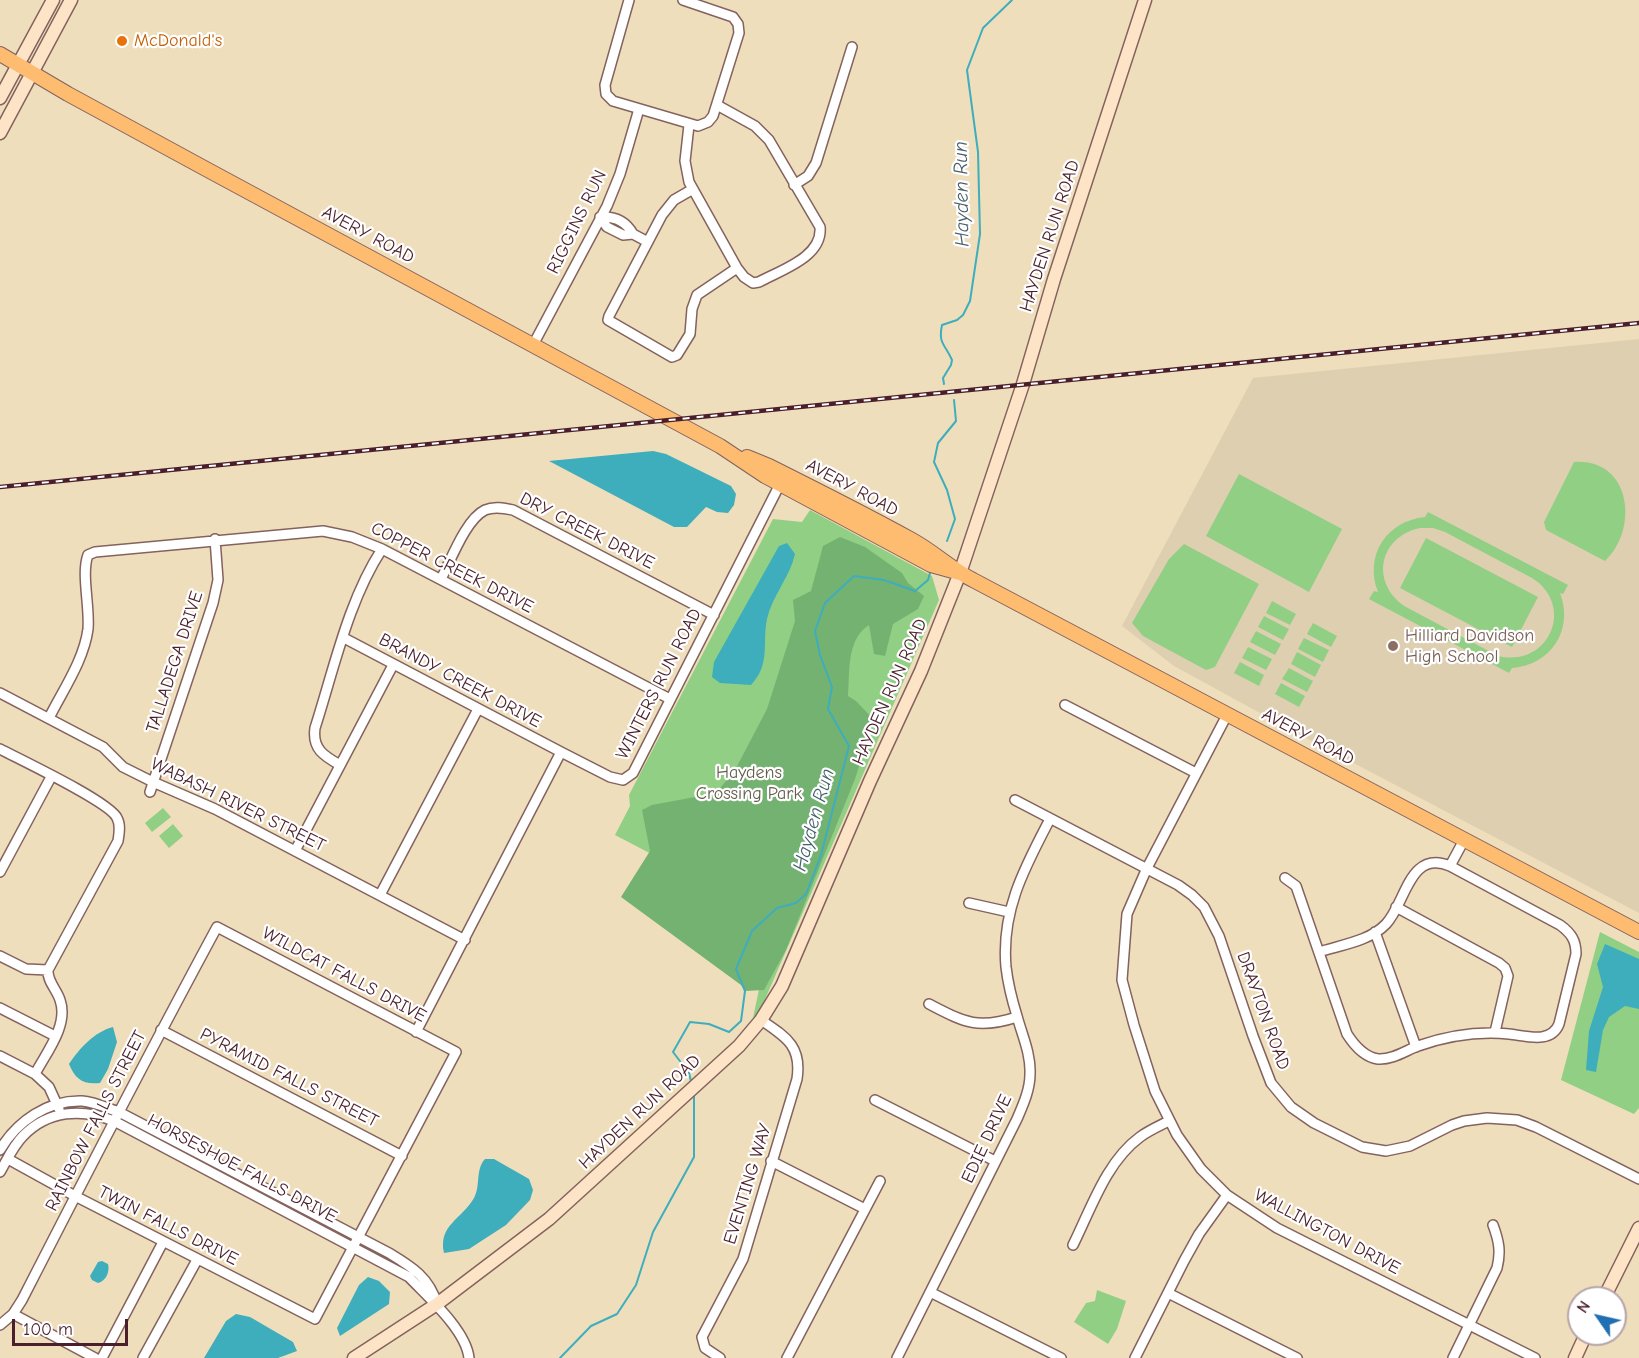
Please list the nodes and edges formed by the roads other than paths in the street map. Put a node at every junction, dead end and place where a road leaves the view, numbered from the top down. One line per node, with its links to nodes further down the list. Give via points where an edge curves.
1 (53, 0): 8 (main road)
2 (71, 0): 9 (main road)
3 (629, 0): 12 (street, via 604,89 613,101)
4 (1145, 0): 25 (main road, HAYDEN RUN ROAD)
5 (688, 1): 11 (street, via 723,12 738,24 739,33)
6 (852, 47): 15 (street, via 816,163 808,176)
7 (0, 54): 8 (main road, AVERY ROAD)
8 (18, 64): 9 (main road, AVERY ROAD); 10 (main road)
9 (32, 73): 14 (main road); 20 (main road, AVERY ROAD)
10 (0, 98)
11 (717, 105): 13 (street, via 708,122); 15 (street, via 755,126 769,140)
12 (639, 109): 13 (street); 17 (street, RIGGINS RUN, via 620,174)
13 (689, 125): 16 (street, via 685,161)
14 (0, 133)
15 (794, 185): 19 (street, via 820,227 820,237 811,254 753,283)
16 (693, 189): 18 (street, via 668,207); 19 (street)
17 (600, 217): 18 (street, via 612,216); 20 (street, RIGGINS RUN)
18 (648, 242): 19 (street, via 608,320 672,357 690,334 692,309 698,295)
19 (737, 268)
20 (533, 345): 21 (main road, AVERY ROAD)
21 (720, 446): 22 (main road, AVERY ROAD); 25 (main road, AVERY ROAD, via 769,466 912,540)
22 (780, 484): 25 (main road, AVERY ROAD, via 931,564); 27 (street, WINTERS RUN ROAD)
23 (215, 539): 24 (street, COPPER CREEK DRIVE, via 323,531); 35 (street, COPPER CREEK DRIVE, via 88,555 85,562 89,610 82,653); 41 (street, TALLADEGA DRIVE, via 218,580 213,603)
24 (382, 549): 26 (street, COPPER CREEK DRIVE); 28 (street, via 370,566)
25 (960, 573): 34 (main road, AVERY ROAD); 65 (main road, HAYDEN RUN ROAD, via 782,986)
26 (441, 579): 27 (street, DRY CREEK DRIVE, via 470,523 484,510 502,507); 31 (street, COPPER CREEK DRIVE)
27 (714, 615): 31 (street, WINTERS RUN ROAD)
28 (344, 638): 29 (street, BRANDY CREEK DRIVE); 38 (street, via 314,737 321,754)
29 (393, 664): 33 (street, BRANDY CREEK DRIVE); 38 (street)
30 (0, 693): 35 (street, WABASH RIVER STREET)
31 (670, 699): 37 (street, WINTERS RUN ROAD, via 633,772 623,780)
32 (1065, 705): 39 (street)
33 (478, 709): 37 (street, BRANDY CREEK DRIVE); 51 (street)
34 (1227, 715): 39 (street, WALLINGTON DRIVE); 45 (main road, AVERY ROAD)
35 (49, 718): 41 (street, WABASH RIVER STREET, via 103,747 123,766)
36 (0, 749): 40 (street)
37 (561, 752): 58 (street)
38 (340, 765): 46 (street)
39 (1196, 773): 48 (street, WALLINGTON DRIVE)
40 (51, 777): 49 (street); 61 (street, via 112,810 118,822 118,841)
41 (153, 782): 42 (street, TALLADEGA DRIVE); 46 (street, WABASH RIVER STREET)
42 (150, 792)
43 (1015, 800): 44 (street, DRAYTON ROAD)
44 (1050, 819): 48 (street, DRAYTON ROAD); 54 (street, EDIE DRIVE)
45 (1464, 840): 47 (street); 56 (main road, AVERY ROAD)
46 (295, 851): 51 (street, WABASH RIVER STREET)
47 (1450, 866): 53 (street, via 1433,863 1422,867); 68 (street, via 1560,925 1575,941 1576,954 1556,1030 1539,1037)
48 (1147, 868): 77 (street, WALLINGTON DRIVE, via 1126,914 1122,980 1148,1069); 84 (street, DRAYTON ROAD, via 1185,890 1204,907 1219,936 1271,1083 1291,1107 1314,1123 1362,1147 1386,1150 1410,1146 1464,1121 1517,1120)
49 (0, 872)
50 (1285, 878): 59 (street, via 1296,886)
51 (380, 895): 58 (street, WABASH RIVER STREET)
52 (969, 903): 54 (street)
53 (1396, 907): 57 (street, via 1388,923); 68 (street, via 1505,968 1508,976)
54 (1009, 912): 64 (street, EDIE DRIVE, via 1006,966)
55 (217, 927): 66 (street, RAINBOW FALLS STREET); 67 (street, WILDCAT FALLS DRIVE)
56 (1639, 932)
57 (1375, 933): 59 (street); 70 (street)
58 (465, 940): 67 (street)
59 (1319, 952): 70 (street, via 1355,1047 1378,1059)
60 (0, 956): 61 (street, via 26,969)
61 (48, 970): 69 (street, via 63,1013)
62 (928, 1004): 64 (street, via 979,1025)
63 (0, 1008): 69 (street)
64 (1017, 1017): 82 (street, EDIE DRIVE, via 1030,1074 1023,1104)
65 (761, 1020): 81 (street, EVENTING WAY, via 792,1045 800,1064); 99 (main road, HAYDEN RUN ROAD, via 739,1046 549,1219)
66 (161, 1030): 76 (street, RAINBOW FALLS STREET); 79 (street, PYRAMID FALLS STREET)
67 (416, 1032): 79 (street, WILDCAT FALLS DRIVE, via 456,1052)
68 (1495, 1032): 70 (street, via 1467,1034)
69 (55, 1036): 72 (street)
70 (1416, 1047)
71 (0, 1056): 72 (street)
72 (35, 1074): 74 (street, via 49,1088)
73 (875, 1100): 82 (street)
74 (57, 1104): 75 (street); 76 (street, via 98,1104); 78 (street, via 26,1120)
75 (61, 1114): 76 (street); 80 (street, via 24,1136)
76 (116, 1116): 87 (street, RAINBOW FALLS STREET); 91 (street, HORSESHOE FALLS DRIVE); 94 (street, HORSESHOE FALLS DRIVE)
77 (1169, 1121): 86 (street, WALLINGTON DRIVE, via 1201,1169); 93 (street, via 1140,1137 1112,1167)
78 (0, 1150)
79 (402, 1156): 91 (street)
80 (8, 1159): 83 (street); 87 (street, TWIN FALLS DRIVE)
81 (771, 1161): 88 (street); 108 (street, EVENTING WAY, via 743,1259 702,1337 705,1348)
82 (995, 1161): 97 (street, EDIE DRIVE)
83 (0, 1172)
84 (1639, 1179)
85 (880, 1181): 88 (street)
86 (1227, 1195): 98 (street, via 1199,1234); 102 (street, WALLINGTON DRIVE, via 1277,1228)
87 (75, 1196): 92 (street, TWIN FALLS DRIVE); 100 (street, RAINBOW FALLS STREET)
88 (865, 1209): 109 (street)
89 (1493, 1225): 102 (street, via 1501,1254)
90 (1639, 1228): 96 (main road)
91 (360, 1237): 94 (street); 99 (street, HORSESHOE FALLS DRIVE, via 418,1272 431,1286)
92 (163, 1242): 95 (street, TWIN FALLS DRIVE); 104 (street)
93 (1073, 1245)
94 (355, 1246): 95 (street, TWIN FALLS DRIVE, via 315,1319); 99 (street, HORSESHOE FALLS DRIVE, via 409,1277)
95 (197, 1260): 105 (street)
96 (1610, 1286)
97 (930, 1292): 110 (street, EDIE DRIVE); 111 (street)
98 (1168, 1293): 112 (street); 113 (street)
99 (437, 1304): 106 (main road, HAYDEN RUN ROAD); 107 (street, via 469,1351)
100 (13, 1314): 101 (street, RAINBOW FALLS STREET); 103 (street)
101 (0, 1325)
102 (1469, 1325): 114 (street); 115 (street, WALLINGTON DRIVE)
103 (95, 1358)
104 (102, 1358)
105 (143, 1358)
106 (354, 1358)
107 (469, 1358)
108 (720, 1358)
109 (787, 1358)
110 (897, 1358)
111 (1062, 1358)
112 (1135, 1358)
113 (1297, 1358)
114 (1453, 1358)
115 (1535, 1358)

